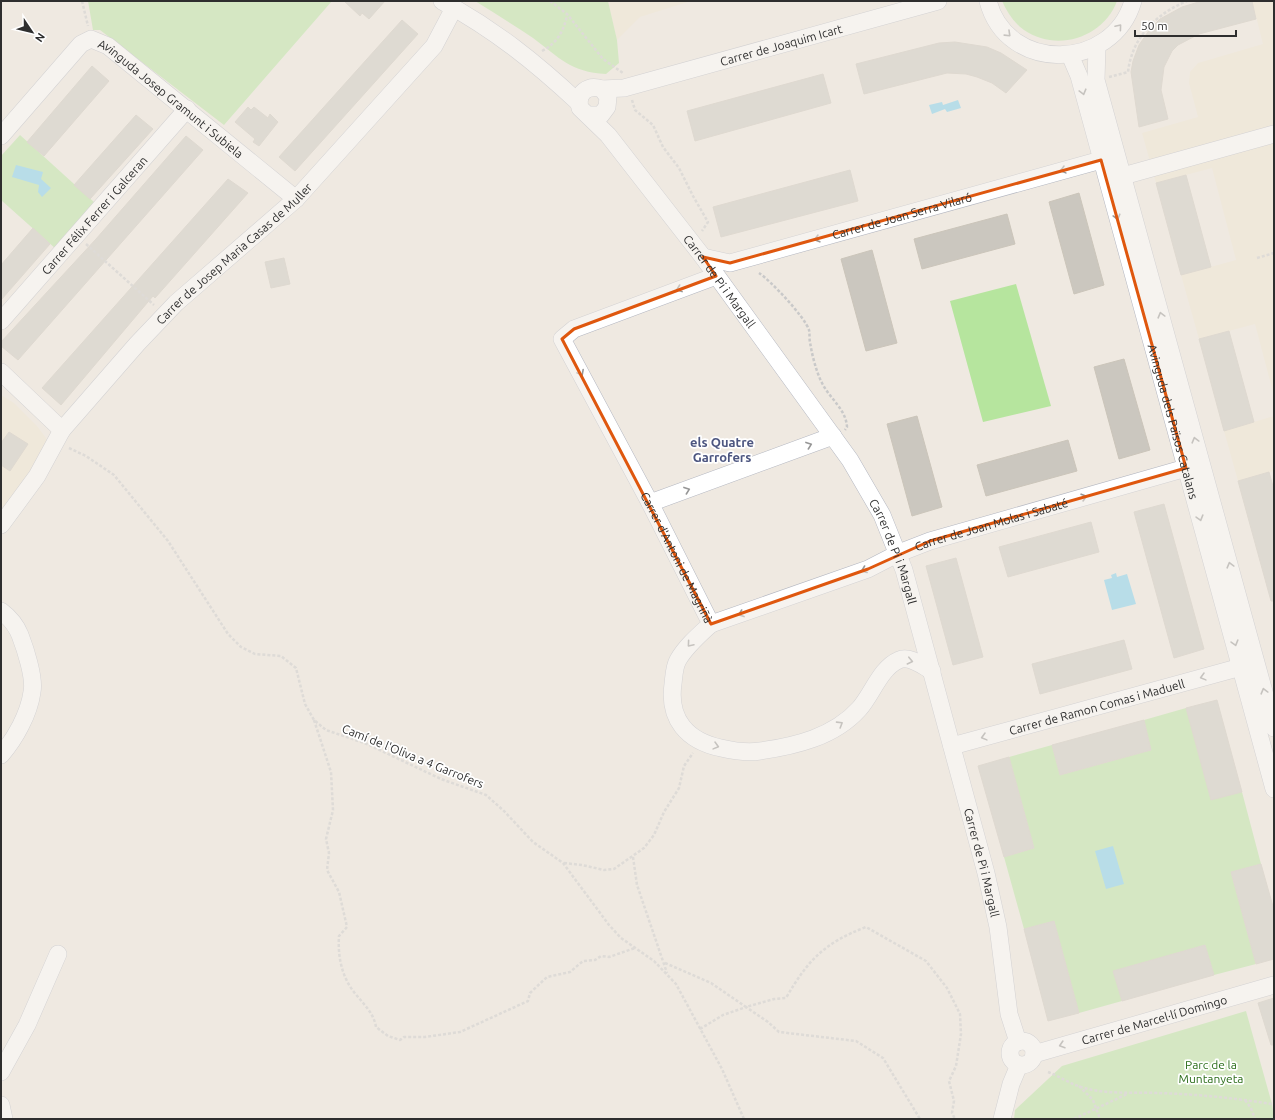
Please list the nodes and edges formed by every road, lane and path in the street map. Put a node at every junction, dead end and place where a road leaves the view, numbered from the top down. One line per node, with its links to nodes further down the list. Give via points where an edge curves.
1 (82, 1): 9 (path)
2 (550, 1): 8 (path)
3 (938, 1): 14 (street, Carrer de Joaquim Icart)
4 (988, 1): 12 (street, one-way to 12, via 997,22 1008,35 1022,45 1042,53)
5 (1133, 1): 10 (street, one-way to 5, via 1122,24)
6 (1187, 1): 13 (path, via 1170,8 1143,32 1129,63 1128,72)
7 (448, 4): 15 (street, via 506,41 547,74); 21 (street, Carrer de Josep Maria Casas de Muller, via 434,46)
8 (567, 14): 11 (path, via 565,28 552,46); 14 (path)
9 (91, 39): 16 (street, Avinguda Josep Gramunt i Subiela, via 108,46); 18 (street, Avinguda Josep Gramunt i Subiela, via 81,44)
10 (1096, 46): 12 (street); 13 (street, Avinguda dels Països Catalans)
11 (542, 51)
12 (1070, 55): 19 (street, Avinguda dels Països Catalans, one-way to 19, via 1079,76)
13 (1096, 80): 20 (street, Avinguda dels Països Catalans)
14 (626, 87): 15 (street, Carrer de Joaquim Icart); 22 (path, via 635,110 653,125 663,147 679,168 708,222)
15 (594, 102): 25 (street, Carrer de Pi i Margall, via 608,135)
16 (187, 109): 21 (street, Avinguda Josep Gramunt i Subiela); 23 (street, Carrer Félix Ferrer i Galceran)
17 (1274, 134): 20 (street)
18 (1, 136)
19 (1101, 160): 25 (street, Carrer de Joan Serra Vilaró, one-way to 25, via 730,263); 34 (street, Avinguda dels Països Catalans, one-way to 34)
20 (1123, 176): 43 (street, Avinguda dels Països Catalans, one-way to 20)
21 (296, 199): 29 (street, Carrer de Josep Maria Casas de Muller)
22 (702, 231)
23 (76, 235): 29 (path); 30 (street, Carrer Félix Ferrer i Galceran)
24 (1274, 252): 26 (path)
25 (703, 257): 28 (street, Carrer de Pi i Margall)
26 (1257, 258)
27 (759, 273): 32 (path, via 777,288 806,323 822,383 847,417)
28 (716, 276): 32 (street, Carrer de Pi i Margall); 35 (street, Carrer d'Antoni de Magriñà, one-way to 35, via 574,328 562,339)
29 (165, 315): 33 (street, Carrer de Josep Maria Casas de Muller)
30 (1, 321)
31 (1, 372): 33 (street)
32 (840, 431): 35 (street, one-way to 32); 37 (street, Carrer de Pi i Margall)
33 (58, 436): 36 (street, Carrer de Josep Maria Casas de Muller, via 37,476); 42 (path, Camí de l'Oliva a 4 Garrofers, via 114,475 168,541 228,634 241,647 256,654 281,656 296,668 305,704)
34 (1186, 468): 37 (street, Carrer de Joan Molas i Sabaté, one-way to 34, via 930,540); 40 (street, Avinguda dels Països Catalans, one-way to 40)
35 (650, 503): 39 (street, Carrer d'Antoni de Magriñà)
36 (1, 525)
37 (899, 553): 39 (street, Carrer de Joan Molas i Sabaté, one-way to 39, via 868,569); 41 (street, Carrer de Pi i Margall)
38 (1, 611): 46 (street, via 20,634 32,680 32,692 25,715)
39 (711, 624): 44 (street, Carrer d'Antoni de Magriñà, one-way to 44, via 678,661 672,690 672,705 677,719 687,732)
40 (1241, 667): 45 (street, Carrer de Ramon Comas i Maduell, one-way to 45); 47 (street, Avinguda dels Països Catalans)
41 (932, 671): 44 (street, Carrer d'Antoni de Magriñà, one-way to 41, via 741,752 758,752 802,743 824,734 859,709 889,668 899,660 909,660); 45 (street, Carrer de Pi i Margall)
42 (314, 720): 49 (path, Camí de l'Oliva a 4 Garrofers, via 326,730 367,744 441,779 486,795 533,842); 50 (path, via 331,772 334,810 326,838 329,853 327,870 339,892 347,927 338,936 338,954 347,982 375,1017 376,1027 388,1036 400,1040 404,1037 460,1032 528,1001 530,993 547,977 570,972 583,961 595,960 601,956 609,957)
43 (1274, 728)
44 (702, 742): 48 (path, via 684,766 679,788 654,834 644,848)
45 (952, 746): 57 (street, Carrer de Pi i Margall, via 998,927 1009,1014)
46 (1, 755)
47 (1274, 789)
48 (633, 856): 49 (path, via 614,869 604,870); 52 (path, via 637,885)
49 (563, 863): 50 (path, Camí de l'Oliva a 4 Garrofers, via 609,925)
50 (635, 948): 53 (path, Camí de l'Oliva a 4 Garrofers)
51 (58, 954): 60 (street, via 27,1025)
52 (664, 963): 53 (path); 55 (path, via 711,983)
53 (667, 974): 56 (path, Camí de l'Oliva a 4 Garrofers, via 676,984)
54 (1274, 985): 58 (street, Carrer de Marcel·lí Domingo, one-way to 58)
55 (746, 1007): 56 (path, via 723,1015); 70 (path, via 779,1032 856,1041 882,1058); 71 (path, via 774,998 786,998 801,973 815,957 841,937 866,927 873,930 926,961 947,988 960,1014 961,1034 956,1066 949,1081 954,1101 952,1113)
56 (700, 1029): 69 (path, Camí de l'Oliva a 4 Garrofers, via 722,1069)
57 (1018, 1042): 58 (street, via 1029,1044); 59 (street, via 1012,1047 1010,1055 1014,1063)
58 (1034, 1054): 59 (street, via 1029,1063)
59 (1019, 1065): 72 (street)
60 (1, 1072)
61 (1048, 1072): 62 (path)
62 (1078, 1086): 63 (path); 67 (path, via 1093,1100)
63 (1127, 1094): 64 (path, via 1155,1093); 67 (path)
64 (1244, 1100): 65 (path); 75 (path, via 1251,1108)
65 (1272, 1104)
66 (1, 1106): 68 (street)
67 (1096, 1109): 73 (path); 74 (path)
68 (4, 1119)
69 (744, 1119)
70 (920, 1119)
71 (955, 1119)
72 (1002, 1119)
73 (1074, 1119)
74 (1100, 1119)
75 (1255, 1119)

